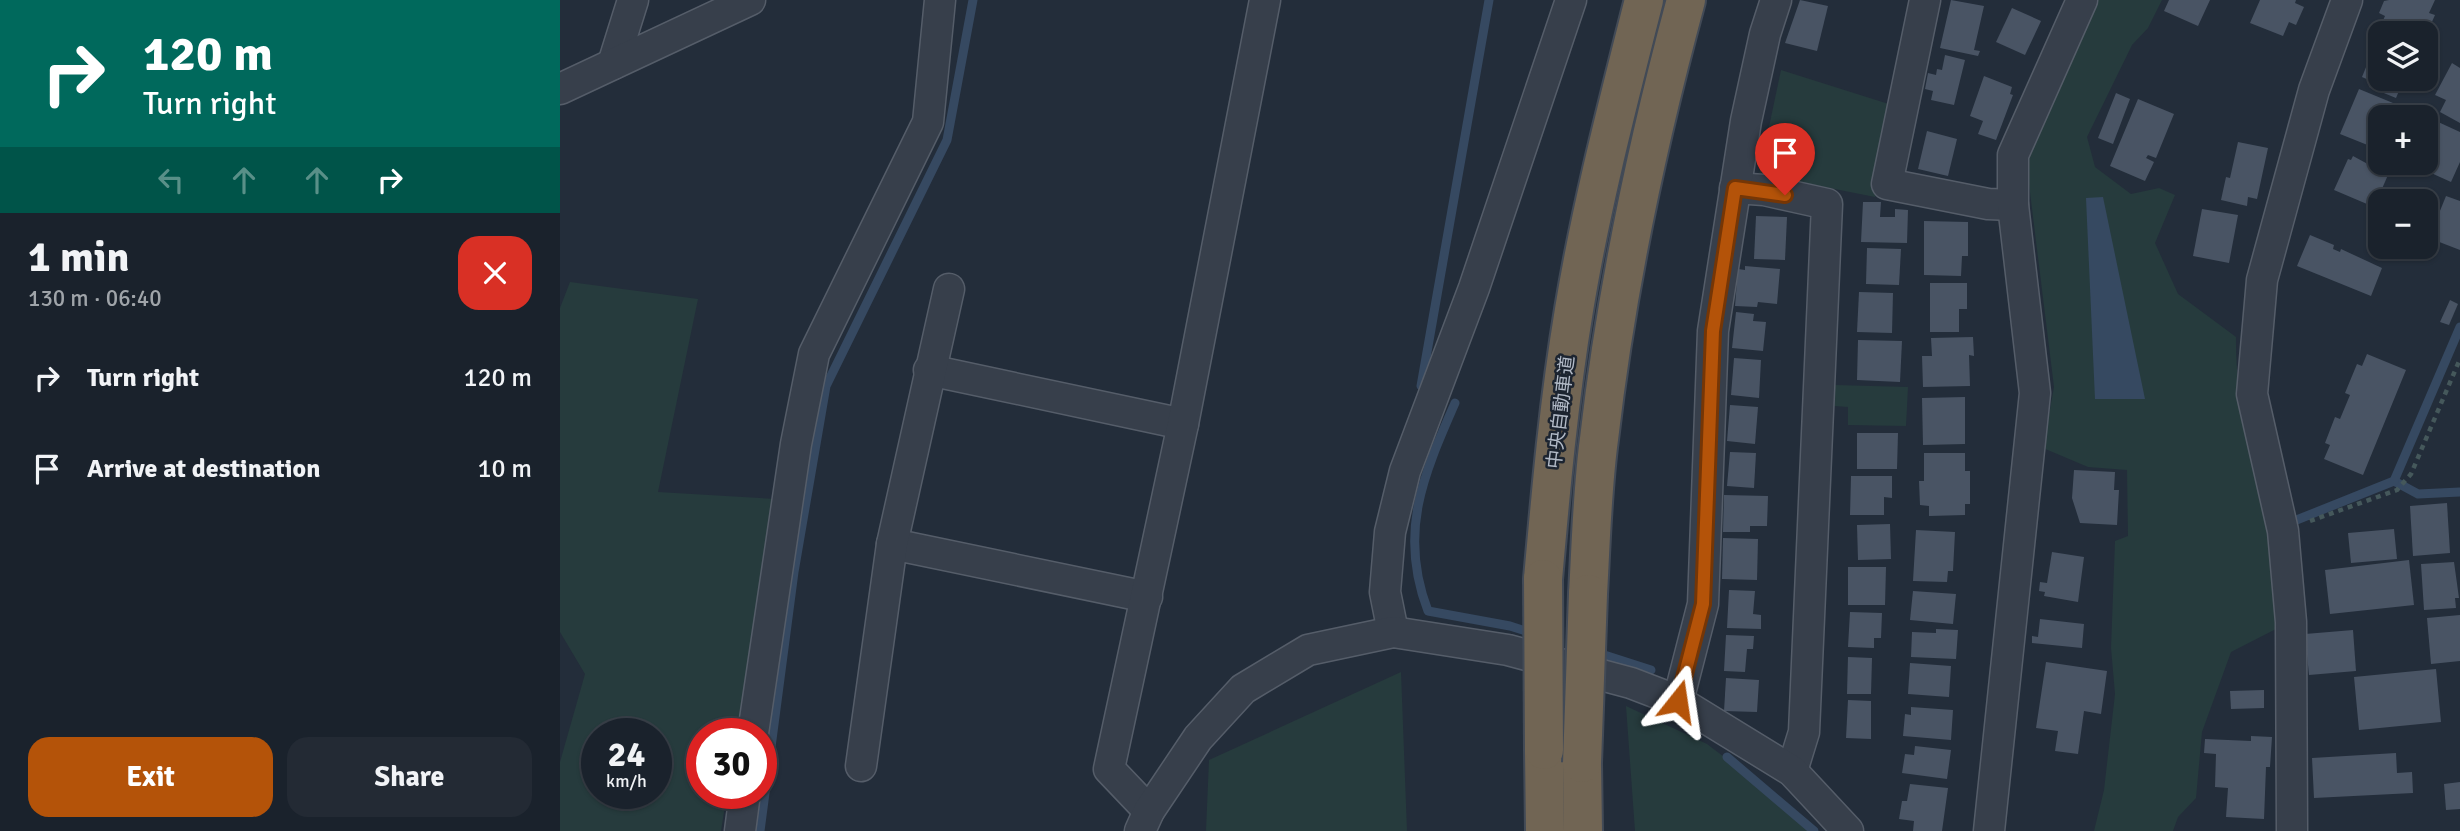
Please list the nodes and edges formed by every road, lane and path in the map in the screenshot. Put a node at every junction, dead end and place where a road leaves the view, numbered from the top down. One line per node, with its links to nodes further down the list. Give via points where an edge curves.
1 (633, 0): 12 (street)
2 (750, 0): 12 (street)
3 (940, 0): 25 (street, via 928,122 814,354)
4 (1265, 0): 19 (street)
5 (1571, 0): 23 (street, via 1474,288 1405,471 1390,532 1385,592)
6 (1644, 0): 31 (highway, 中央自動車道, bridge, via 1609,136 1574,309 1555,442 1543,579)
7 (1686, 0): 32 (highway, bridge, via 1653,123 1621,285 1598,441 1588,594)
8 (1776, 0): 14 (street, via 1762,46)
9 (1925, 0): 15 (street, via 1887,184)
10 (2082, 0): 15 (street, via 2013,155)
11 (2347, 0): 20 (street, via 2314,90 2262,279 2252,394)
12 (613, 64): 13 (street)
13 (560, 89)
14 (1735, 188): 24 (street, via 1713,331 1703,604); 27 (street, via 1827,204 1804,732)
15 (2013, 205): 34 (street, via 2035,393)
16 (949, 289): 18 (street)
17 (2460, 359): 20 (path, via 2411,474 2397,490)
18 (929, 370): 19 (street); 21 (street)
19 (1183, 424): 22 (street)
20 (2283, 531): 35 (street, via 2291,622)
21 (892, 544): 22 (street); 26 (street)
22 (1147, 597): 29 (street, via 1109,769)
23 (1392, 632): 24 (street, via 1508,650 1631,683); 29 (street, via 1308,650 1242,689 1198,738)
24 (1678, 701): 27 (street)
25 (754, 718)
26 (861, 766)
27 (1792, 771): 33 (street)
28 (743, 809): 30 (street)
29 (1144, 821)
30 (740, 831)
31 (1545, 831)
32 (1583, 831)
33 (1848, 831)
34 (1989, 831)
35 (2292, 831)

